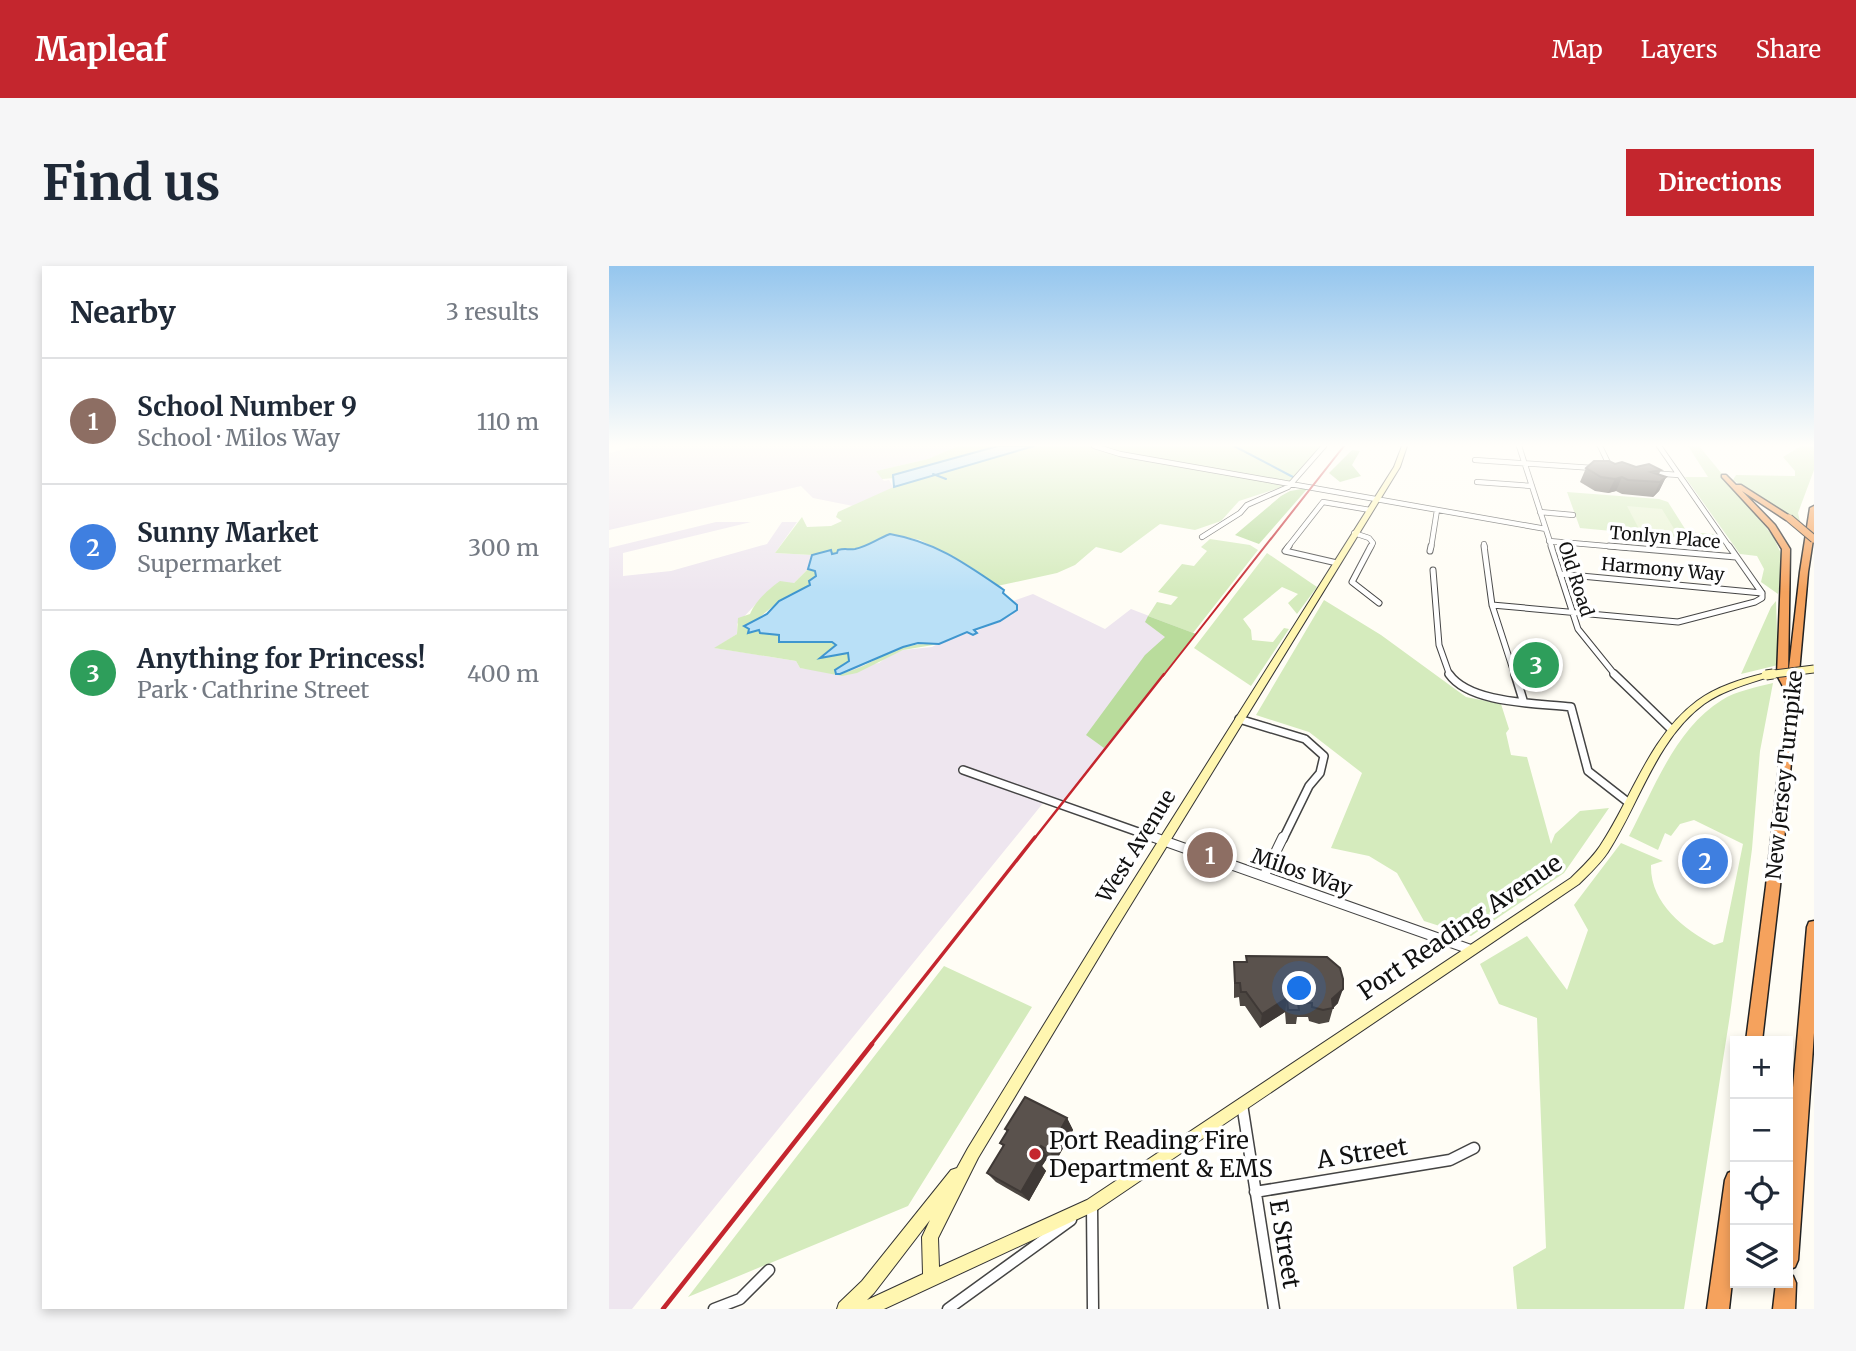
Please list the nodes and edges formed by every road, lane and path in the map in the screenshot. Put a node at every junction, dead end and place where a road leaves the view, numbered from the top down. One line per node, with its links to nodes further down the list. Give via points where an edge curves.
1 (1270, 495): 17 (street)
2 (1350, 495): 8 (street)
3 (1380, 495): 8 (street, West Avenue)
4 (1535, 495): 12 (street, Old Road)
5 (1693, 495): 22 (street)
6 (1742, 495): 31 (highway, via 1786,549 1781,676)
7 (1753, 495): 14 (highway)
8 (1377, 499): 10 (street, West Avenue); 11 (street)
9 (1814, 508): 31 (highway, New Jersey Turnpike)
10 (1370, 510): 16 (street, West Avenue); 23 (street, via 1323,502 1286,551)
11 (1437, 510): 15 (street); 21 (street)
12 (1541, 512): 13 (street); 15 (street, Old Road)
13 (1573, 515)
14 (1789, 518): 18 (highway, bridge)
15 (1546, 529): 19 (street, Old Road)
16 (1354, 533): 23 (street, West Avenue); 27 (street, via 1373,542 1352,582)
17 (1202, 537)
18 (1814, 539)
19 (1549, 541): 22 (street, Tonlyn Place); 25 (street, Old Road)
20 (1484, 544): 28 (street)
21 (1430, 551)
22 (1736, 557): 26 (street)
23 (1337, 563): 33 (street, West Avenue)
24 (1433, 570): 32 (street, via 1433,598 1448,673 1472,691)
25 (1560, 574): 26 (street, Harmony Way); 29 (street, Old Road)
26 (1762, 593): 29 (street, via 1755,602 1678,622)
27 (1379, 603)
28 (1492, 605): 29 (street); 32 (street)
29 (1573, 612): 34 (street, Old Road, via 1581,634 1605,664)
30 (1814, 669): 34 (street, Port Reading Avenue, bridge, via 1744,680 1709,695)
31 (1792, 694): 41 (highway, New Jersey Turnpike)
32 (1523, 700): 36 (street, via 1571,707 1588,771)
33 (1239, 719): 37 (street, West Avenue); 38 (street, via 1305,739 1324,756 1315,783 1309,786)
34 (1671, 729): 36 (street, Port Reading Avenue)
35 (963, 770): 37 (street, Milos Way)
36 (1629, 803): 40 (street, Port Reading Avenue, via 1603,850 1575,881)
37 (1163, 841): 38 (street, Milos Way); 44 (street, West Avenue)
38 (1264, 876): 40 (street, Milos Way)
39 (1814, 927): 48 (highway)
40 (1472, 950): 42 (street, Port Reading Avenue)
41 (1754, 1036)
42 (1242, 1103): 45 (street, E Street); 46 (street, Port Reading Avenue)
43 (1473, 1148): 45 (street, A Street, via 1450,1160)
44 (973, 1153): 50 (street, West Avenue, via 930,1237); 53 (street, via 868,1287)
45 (1255, 1192): 57 (street, E Street)
46 (1092, 1205): 50 (street, Port Reading Avenue); 55 (street, Port Reading Avenue); 56 (street)
47 (1730, 1218): 58 (highway)
48 (1791, 1225)
49 (769, 1270): 52 (street, via 740,1298)
50 (931, 1279): 54 (street, Port Reading Avenue)
51 (1786, 1288): 59 (highway)
52 (714, 1309)
53 (845, 1309)
54 (865, 1309)
55 (949, 1309)
56 (1093, 1309)
57 (1274, 1309)
58 (1718, 1309)
59 (1784, 1309)

